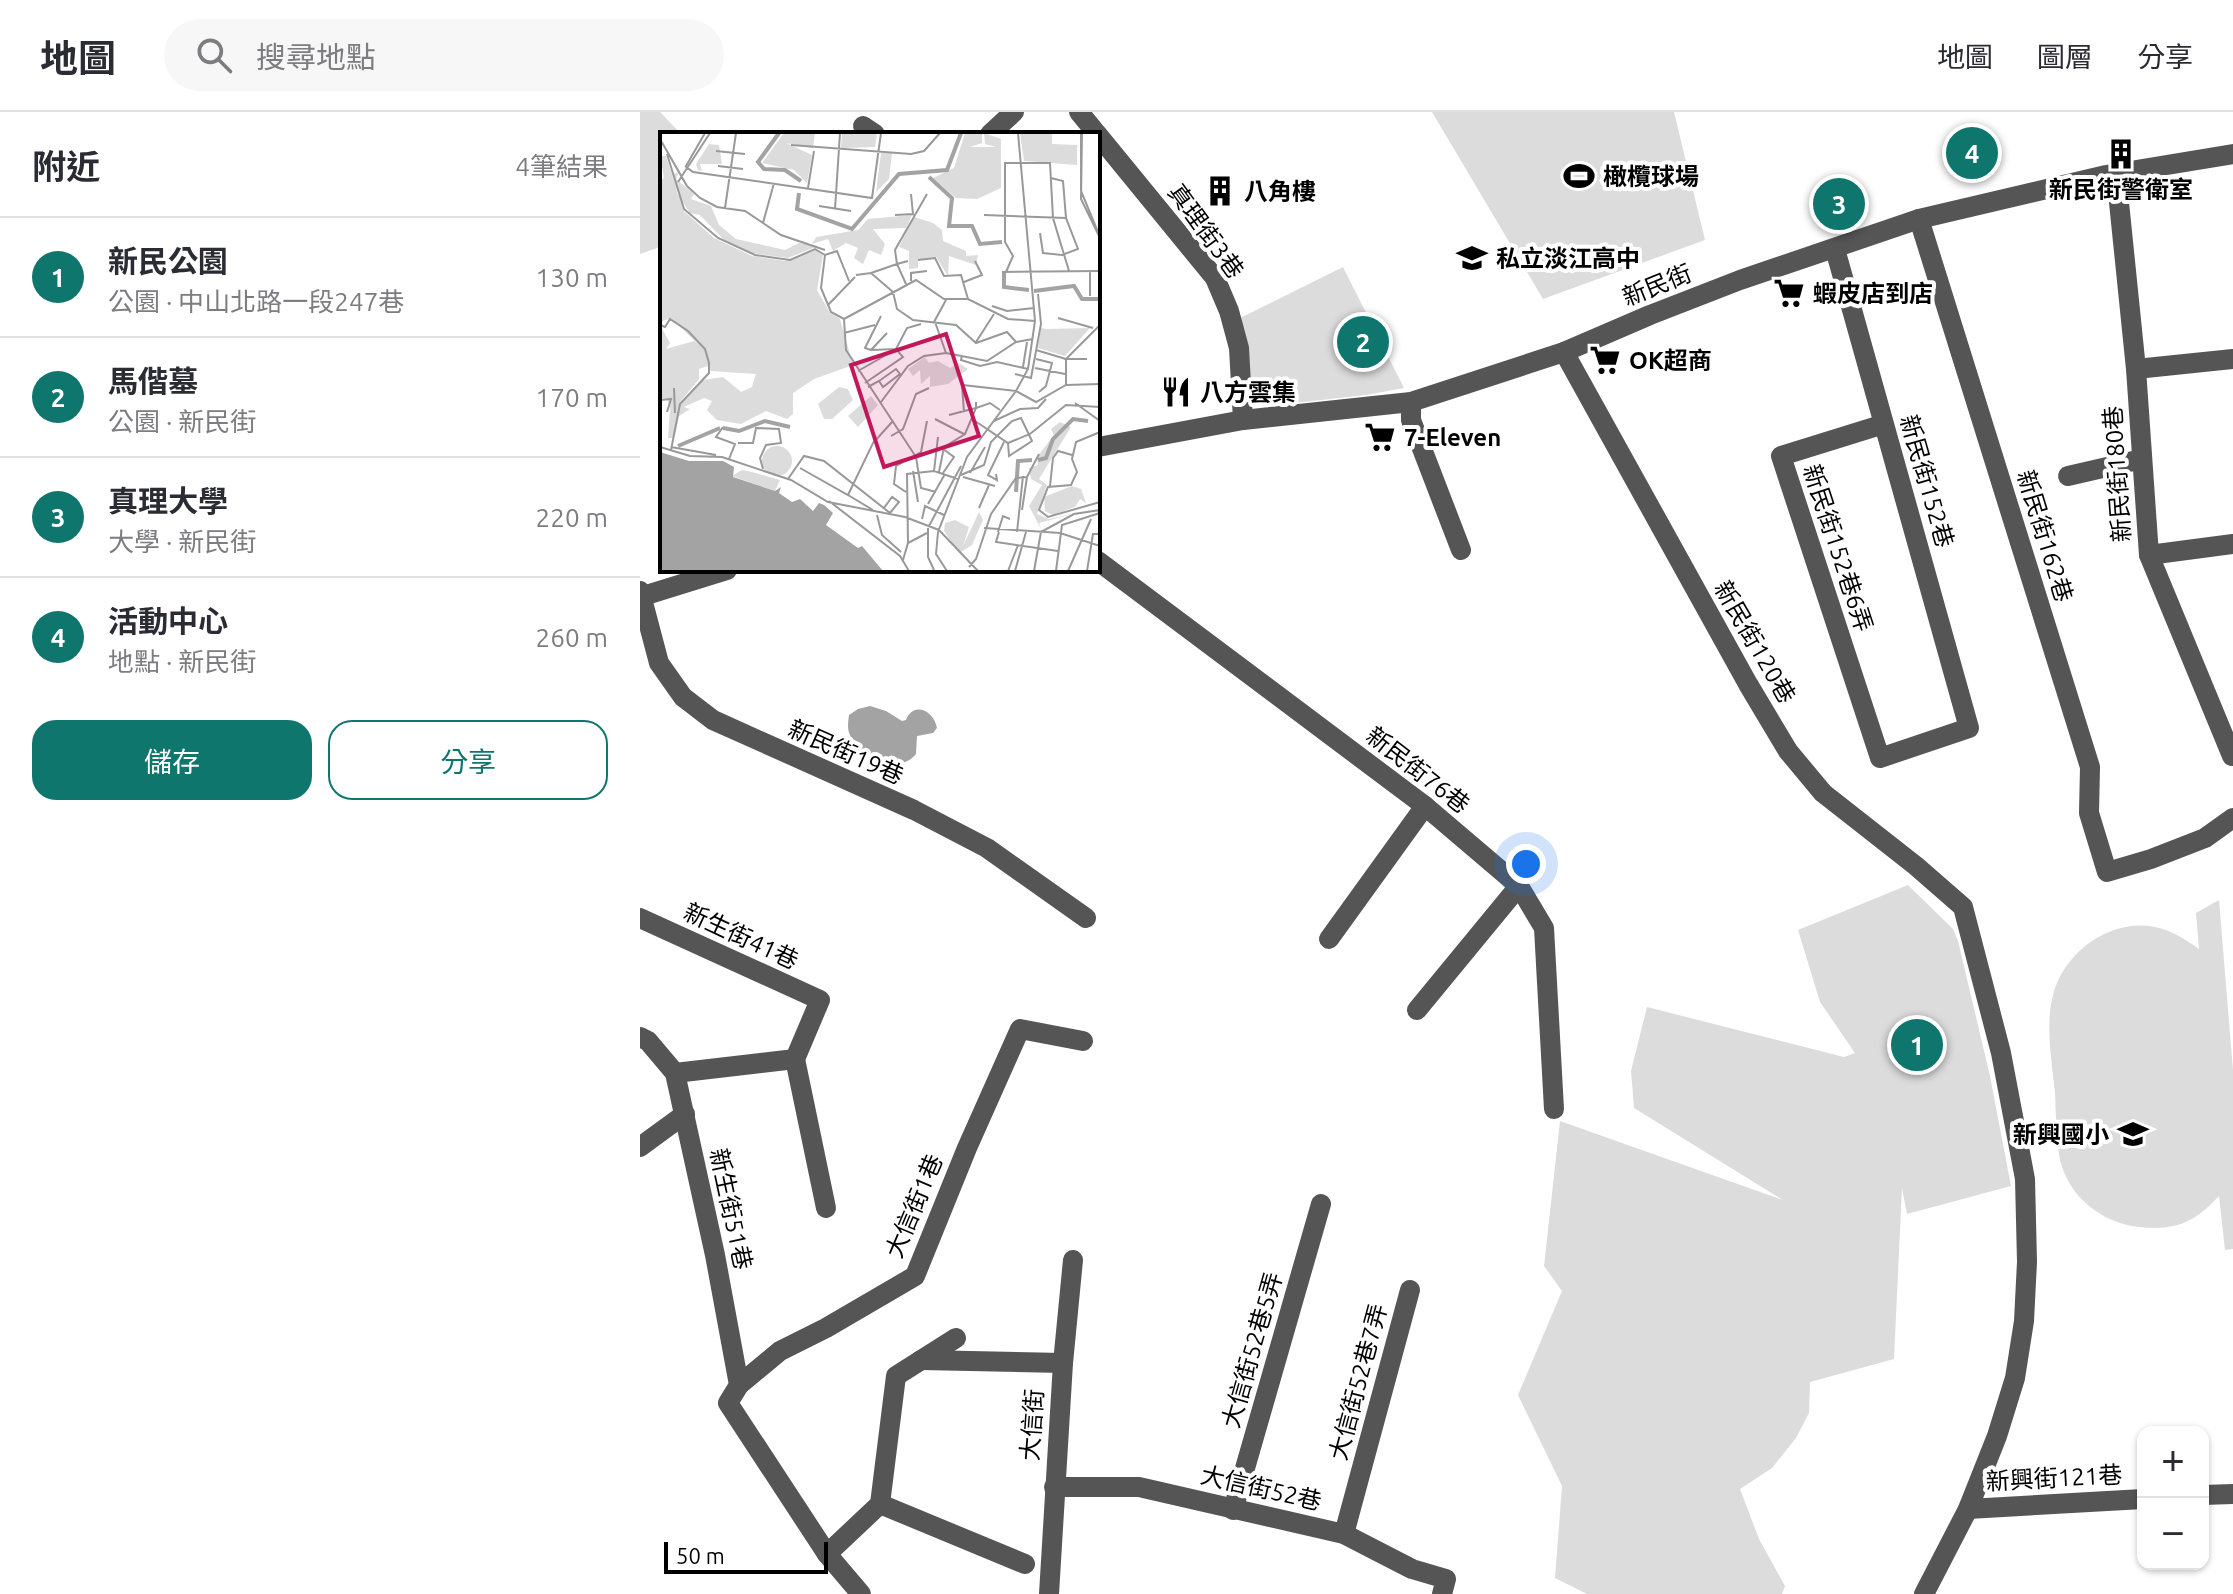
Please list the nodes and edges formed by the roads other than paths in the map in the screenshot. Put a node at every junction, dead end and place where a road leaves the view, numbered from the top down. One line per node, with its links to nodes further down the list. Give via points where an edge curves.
1 (1014, 112): 3 (street)
2 (1079, 112): 4 (street, 真理街3巷)
3 (992, 132)
4 (1096, 132)
5 (1100, 136): 14 (street, 真理街3巷, via 1215,278 1239,348)
6 (2233, 154): 7 (street, 新民街)
7 (2116, 173): 8 (street, 新民街); 12 (street, 新民街180巷)
8 (1919, 219): 9 (street, 新民街); 29 (street, 新民街162巷, via 2090,767 2089,813 2107,872 2205,838)
9 (1835, 249): 10 (street, 新民街, via 1740,280); 15 (street, 新民街152巷)
10 (1564, 352): 13 (street, 新民街); 55 (street, 新民街120巷, via 1788,751 1823,793 1963,907 2001,1053 2025,1179 2027,1262 2015,1378)
11 (2233, 359): 12 (street)
12 (2136, 369): 17 (street, 新民街180巷)
13 (1411, 402): 14 (street, 新民街); 20 (street, via 1411,420)
14 (1243, 420): 16 (street, 新民街)
15 (1884, 424): 27 (street, 新民街152巷, via 1969,728); 27 (street, 新民街152巷6弄, via 1781,456)
16 (1100, 447)
17 (2142, 459): 18 (street); 21 (street, 新民街180巷)
18 (2068, 476)
19 (2233, 544): 21 (street)
20 (1461, 550)
21 (2149, 555): 26 (street, 新民街180巷)
22 (1100, 562): 28 (street, 新民街76巷)
23 (721, 572): 25 (street)
24 (640, 591): 25 (street, 新民街19巷)
25 (640, 597): 32 (street, 新民街19巷, via 659,663 683,697 713,720 987,848)
26 (2232, 756)
27 (1880, 758)
28 (1425, 806): 30 (street, 新民街76巷); 33 (street)
29 (2233, 818)
30 (1519, 886): 34 (street); 39 (street, 新民街76巷, via 1544,928)
31 (640, 918): 37 (street, 新生街41巷, via 820,1000)
32 (1086, 918)
33 (1329, 939)
34 (1417, 1010)
35 (640, 1037): 38 (street, 新生街51巷)
36 (1083, 1041): 49 (street, 大信街1巷, via 1020,1029 915,1276 780,1351)
37 (795, 1059): 38 (street); 43 (street)
38 (675, 1073): 40 (street, 新生街51巷)
39 (1554, 1109)
40 (685, 1114): 41 (street); 49 (street, 新生街51巷, via 715,1255)
41 (640, 1147)
42 (1321, 1204): 56 (street, 大信街52巷5弄)
43 (826, 1208)
44 (1073, 1260): 48 (street, 大信街)
45 (1410, 1290): 57 (street, 大信街52巷7弄)
46 (956, 1338): 47 (street)
47 (921, 1360): 48 (street); 54 (street, via 896,1376)
48 (1063, 1363): 50 (street, 大信街)
49 (734, 1394): 58 (street)
50 (1054, 1487): 56 (street, 大信街52巷, via 1139,1487); 62 (street, 大信街)
51 (2233, 1494): 52 (street)
52 (2209, 1495)
53 (2137, 1499): 55 (street, 新興街121巷)
54 (880, 1504): 58 (street); 59 (street)
55 (1968, 1509): 63 (street)
56 (1233, 1510): 57 (street, 大信街52巷)
57 (1344, 1534): 60 (street, 大信街52巷)
58 (827, 1554): 61 (street)
59 (1025, 1564)
60 (1444, 1587)
61 (861, 1594)
62 (1049, 1594)
63 (1924, 1594)

